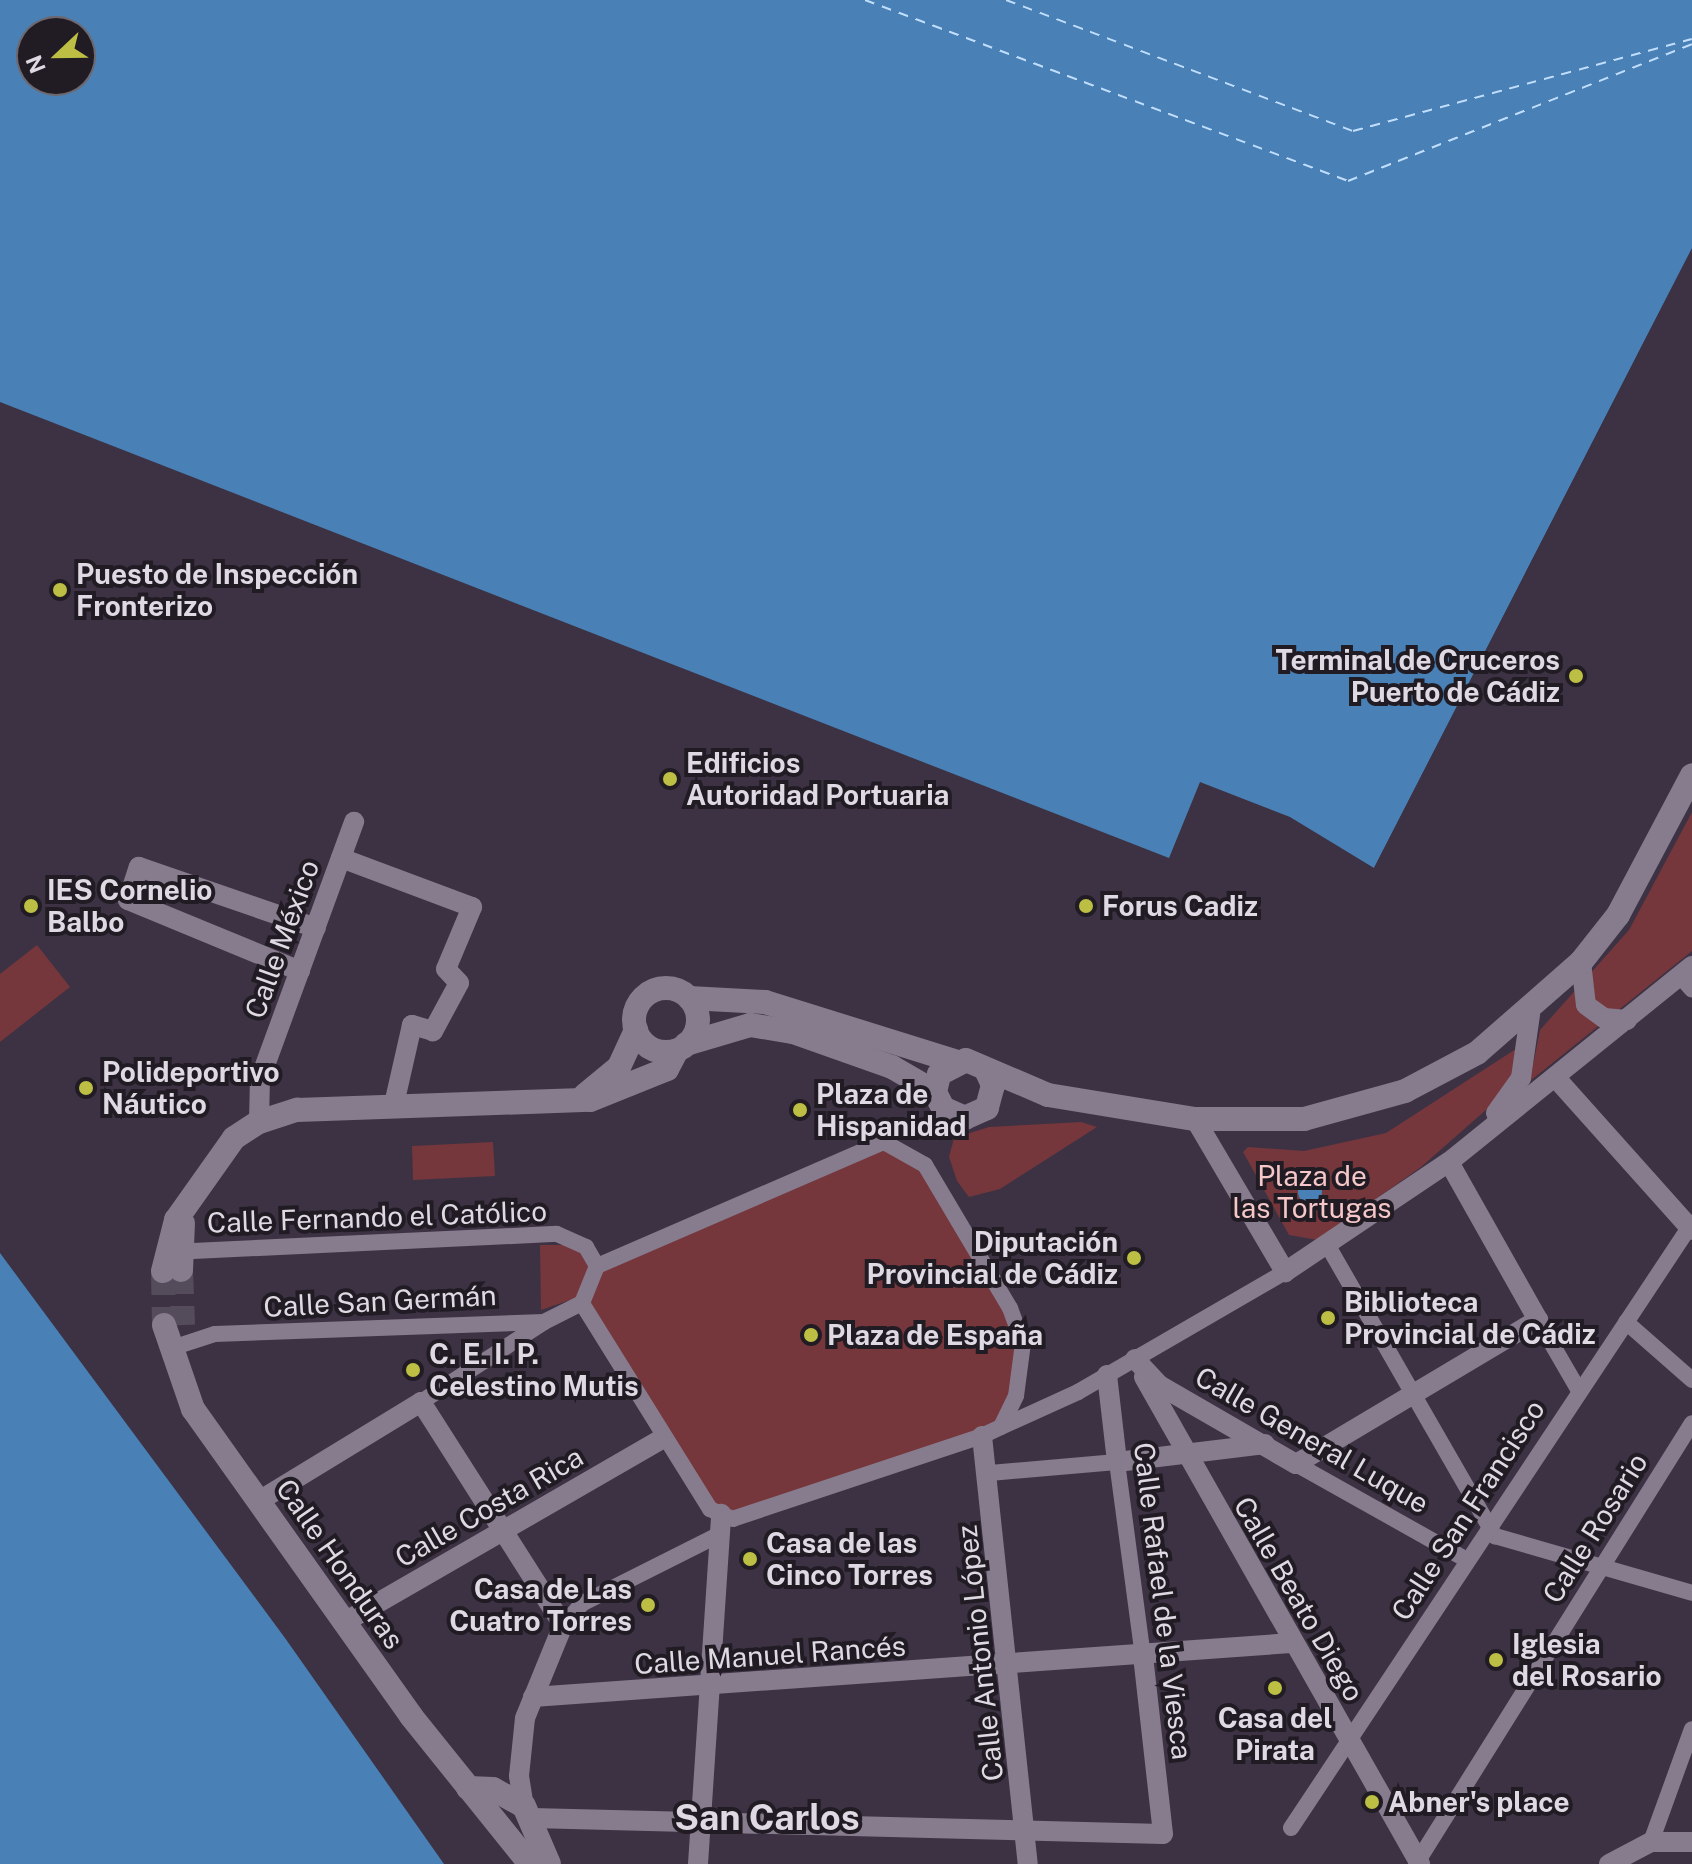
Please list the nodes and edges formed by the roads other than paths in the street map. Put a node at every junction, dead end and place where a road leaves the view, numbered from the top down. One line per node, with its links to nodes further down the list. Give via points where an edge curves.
1 (1692, 775): 5 (street, via 1618,915)
2 (354, 822): 3 (street, Calle México)
3 (341, 858): 4 (street, Calle México); 19 (street, via 472,907 446,969 459,983 433,1031 412,1025)
4 (316, 928): 6 (street, Calle México); 6 (street, via 139,867 128,900)
5 (1581, 962): 9 (street); 10 (street, via 1586,1005 1604,1018)
6 (300, 971): 22 (street, Calle México, via 260,1079)
7 (1688, 977): 10 (street)
8 (689, 998): 11 (street, via 668,989 648,994 636,1009); 12 (street, via 697,1024); 13 (street, via 765,1002)
9 (1530, 1015): 21 (street, via 1435,1078 1372,1103 1278,1122); 23 (street, via 1521,1078)
10 (1627, 1020): 15 (street)
11 (636, 1030): 12 (street, via 657,1051); 18 (street, via 607,1081)
12 (682, 1047): 16 (street, via 750,1025 793,1032 892,1067); 18 (street, via 667,1069 643,1081)
13 (955, 1061): 14 (street); 16 (street, via 939,1074)
14 (986, 1070): 17 (street); 20 (street, via 993,1085)
15 (1555, 1077): 23 (street); 25 (street)
16 (935, 1092): 20 (street, via 957,1117)
17 (1048, 1095): 20 (street); 21 (street)
18 (575, 1100): 19 (street)
19 (394, 1104): 22 (street, via 297,1110)
20 (987, 1108)
21 (1195, 1119): 29 (street)
22 (259, 1122): 27 (street, via 234,1138 169,1232)
23 (1477, 1137): 24 (street)
24 (1449, 1162): 26 (street); 31 (street)
25 (1691, 1227): 33 (street, Calle San Francisco)
26 (1328, 1246): 29 (street); 39 (street)
27 (179, 1264): 28 (street, Calle Fernando el Católico, via 557,1234 586,1247)
28 (597, 1266): 30 (street); 41 (street, via 891,1144 925,1165 1018,1327 1021,1384)
29 (1285, 1272): 35 (street)
30 (582, 1303): 32 (street, Calle San Germán); 44 (street)
31 (1538, 1320): 38 (street); 39 (street)
32 (544, 1322): 34 (street, Calle San Germán, via 215,1334); 40 (street)
33 (1626, 1322): 37 (street); 38 (street, Calle San Francisco)
34 (175, 1341): 50 (street, Calle Honduras, via 193,1409)
35 (1135, 1359): 36 (street); 45 (street, Calle General Luque, via 1159,1385); 46 (street, Calle Beato Diego)
36 (1107, 1375): 41 (street); 47 (street, Calle Rafael de la Viesca)
37 (1692, 1380)
38 (1578, 1389): 52 (street, Calle San Francisco)
39 (1412, 1396): 48 (street); 52 (street)
40 (421, 1402): 50 (street); 53 (street)
41 (1001, 1427): 43 (street)
42 (1689, 1434): 55 (street, Calle Rosario)
43 (982, 1436): 49 (street, Calle Antonio López); 51 (street)
44 (662, 1439): 51 (street); 53 (street, Calle Costa Rica)
45 (1265, 1444): 46 (street); 48 (street, Calle General Luque)
46 (1184, 1457): 47 (street); 59 (street, Calle Beato Diego)
47 (1117, 1462): 49 (street); 60 (street, Calle Rafael de la Viesca)
48 (1296, 1464): 54 (street, Calle General Luque)
49 (990, 1473): 61 (street, Calle Antonio López)
50 (259, 1501): 57 (street, Calle Honduras)
51 (721, 1524): 58 (street, via 583,1603); 62 (street)
52 (1489, 1530): 54 (street, Calle San Francisco); 55 (street)
53 (502, 1531): 57 (street, Calle Costa Rica); 58 (street)
54 (1467, 1560): 65 (street, Calle San Francisco)
55 (1601, 1566): 56 (street); 73 (street, Calle Rosario)
56 (1692, 1593)
57 (343, 1623): 66 (street, Calle Honduras)
58 (563, 1625): 63 (street)
59 (1291, 1643): 60 (street, Calle Manuel Rancés); 65 (street, Calle Beato Diego)
60 (1143, 1656): 61 (street, Calle Manuel Rancés); 69 (street, Calle Rafael de la Viesca, via 1163,1834)
61 (1011, 1667): 62 (street, Calle Manuel Rancés); 69 (street, Calle Antonio López)
62 (713, 1688): 63 (street, Calle Manuel Rancés); 68 (street)
63 (533, 1697): 67 (street, via 520,1745)
64 (1692, 1729): 71 (street)
65 (1349, 1738): 70 (street, Calle San Francisco); 73 (street, Calle Beato Diego)
66 (468, 1788): 67 (street, via 493,1789); 74 (street, Calle Honduras)
67 (528, 1812): 68 (street); 75 (street)
68 (702, 1817): 69 (street); 76 (street)
69 (1026, 1827): 77 (street, Calle Antonio López)
70 (1291, 1828)
71 (1651, 1842): 72 (street); 78 (street); 79 (street)
72 (1692, 1842)
73 (1418, 1863)
74 (530, 1864)
75 (549, 1864)
76 (698, 1864)
77 (1028, 1864)
78 (1609, 1864)
79 (1643, 1864)

